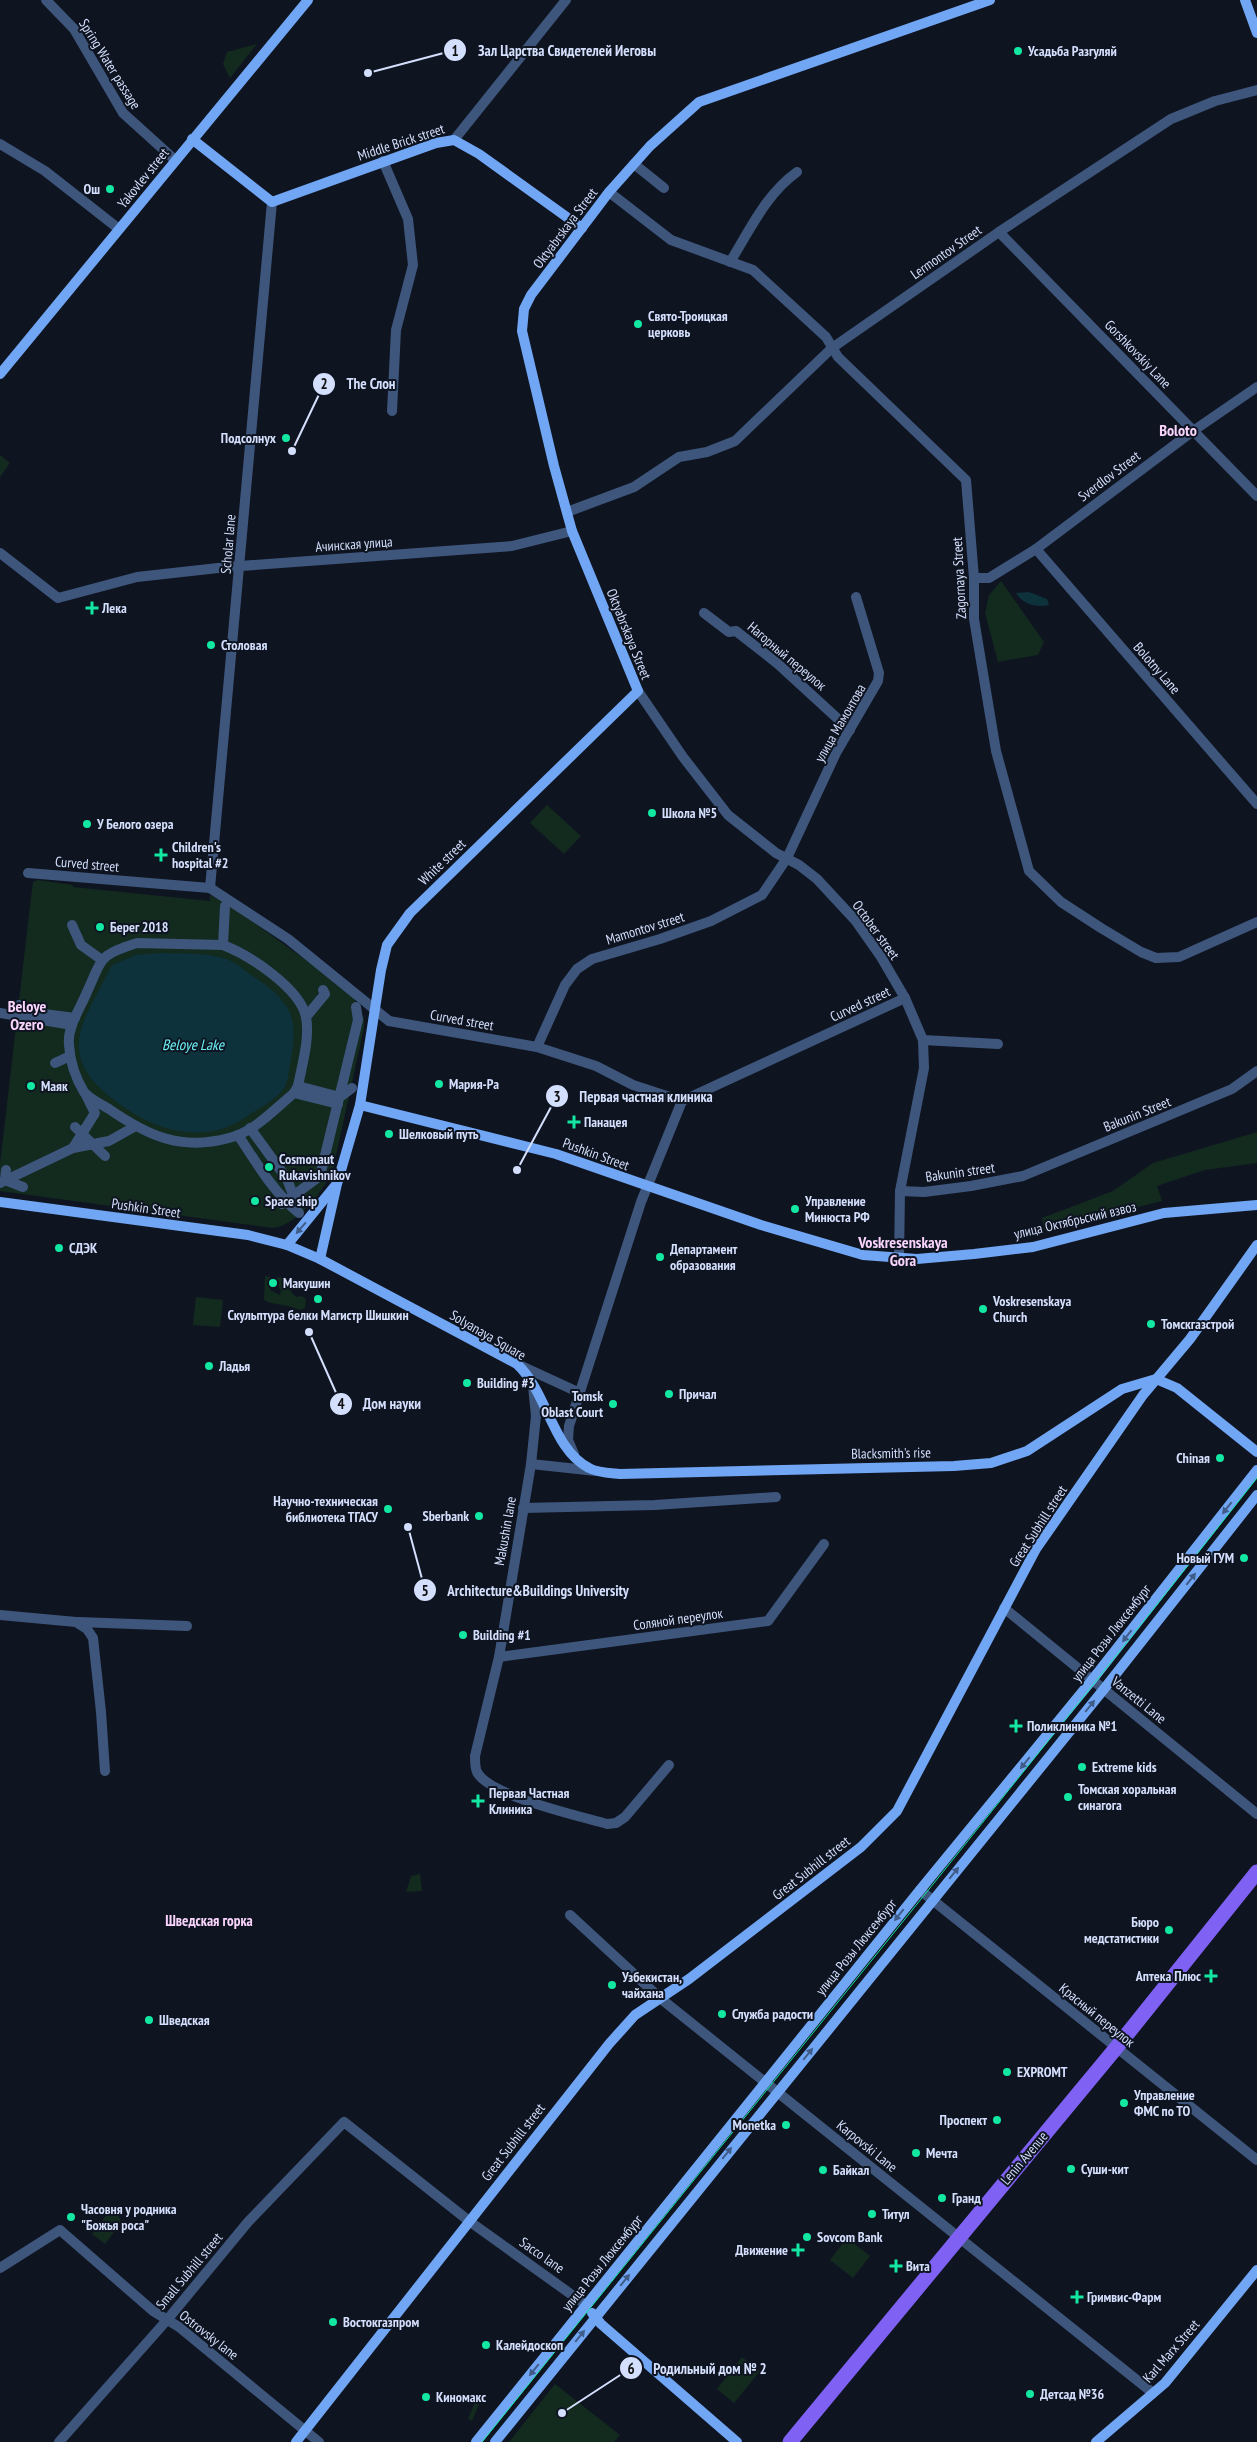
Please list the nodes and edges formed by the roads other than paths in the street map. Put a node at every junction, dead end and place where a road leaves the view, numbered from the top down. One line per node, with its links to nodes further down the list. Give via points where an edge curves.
1 (46, 0): 12 (street, Spring Water passage, via 74,29 123,113)
2 (308, 0): 9 (street, Yakovlev street)
3 (566, 0): 10 (street, Middle Brick street)
4 (990, 0): 14 (street, Oktyabrskaya Street, via 699,102)
5 (1245, 0): 6 (street)
6 (1254, 11): 7 (street)
7 (1257, 33)
8 (1257, 90): 21 (street, Lermontov Street, via 1215,101 1171,119)
9 (192, 139): 12 (street, Yakovlev street); 18 (street)
10 (454, 140): 13 (street, Middle Brick street); 19 (street, via 479,154)
11 (0, 144): 20 (street, via 45,171)
12 (175, 160): 20 (street, Yakovlev street)
13 (383, 161): 18 (street, Middle Brick street); 26 (street, via 408,218 413,265 396,330)
14 (634, 164): 16 (street); 17 (street, Oktyabrskaya Street)
15 (797, 172): 22 (street, via 771,194)
16 (664, 188)
17 (608, 192): 19 (street, Oktyabrskaya Street); 22 (street, Zagornaya Street, via 671,240)
18 (272, 202): 33 (street, Scholar lane)
19 (582, 228): 29 (street, Oktyabrskaya Street, via 531,295 524,309 522,331)
20 (119, 229): 24 (street, Yakovlev street)
21 (999, 232): 23 (street, Lermontov Street); 27 (street, Gorshkovskiy Lane)
22 (730, 262): 23 (street, Zagornaya Street, via 753,270 826,337)
23 (832, 348): 29 (street, via 735,441 706,452 679,457 634,487); 34 (street, Zagornaya Street, via 966,480)
24 (0, 374)
25 (1257, 387): 27 (street, Sverdlov Street)
26 (392, 411)
27 (1193, 431): 28 (street, Gorshkovskiy Lane); 31 (street, Sverdlov Street)
28 (1257, 496)
29 (567, 512): 30 (street, Oktyabrskaya Street)
30 (572, 531): 33 (street, Ачинская улица, via 512,546); 37 (street, Oktyabrskaya Street)
31 (1036, 549): 34 (street, Sverdlov Street, via 989,578); 39 (street, Bolotny Lane)
32 (0, 553): 33 (street, Ачинская улица, via 58,598 137,577)
33 (240, 566): 42 (street, Scholar lane)
34 (974, 578): 44 (street, Zagornaya Street, via 974,618 996,752 1029,871 1062,902 1156,958 1179,957)
35 (856, 597): 38 (street, улица Мамонтова, via 879,673 876,688)
36 (704, 613): 38 (street, Нагорный переулок, via 729,632 736,631 778,664)
37 (638, 691): 40 (street, October street, via 728,815); 51 (street, White street, via 410,913 387,945)
38 (850, 730): 40 (street, улица Мамонтова)
39 (1257, 804)
40 (787, 858): 49 (street, October street, via 817,879 855,920); 58 (street, Mamontov street, via 762,895 711,921 592,959 577,969)
41 (28, 873): 42 (street, Curved street)
42 (210, 888): 51 (street, Curved street, via 288,939)
43 (225, 906): 46 (street)
44 (1257, 922)
45 (72, 925): 47 (street, via 79,948)
46 (223, 945): 47 (street, via 143,941 106,954); 54 (street, via 235,949 282,982)
47 (102, 960): 55 (street)
48 (324, 990): 54 (street, via 325,994)
49 (905, 998): 56 (street, October street); 66 (street, Curved street)
50 (356, 1007): 65 (street, via 358,1020)
51 (375, 1012): 58 (street, Curved street, via 389,1021); 67 (street, White street)
52 (14, 1015): 53 (street)
53 (35, 1017): 55 (street); 55 (street, via 56,1014)
54 (306, 1017): 63 (street, via 305,1046)
55 (71, 1021): 59 (street)
56 (923, 1040): 57 (street); 82 (street, October street, via 924,1068)
57 (998, 1044)
58 (537, 1047): 66 (street, Curved street, via 596,1066 633,1085)
59 (70, 1056): 60 (street); 64 (street, via 73,1070)
60 (55, 1063)
61 (1257, 1071): 82 (street, Bakunin street, via 1232,1089 1023,1176 961,1188)
62 (352, 1088): 65 (street)
63 (296, 1089): 65 (street); 69 (street)
64 (86, 1094): 68 (street); 70 (street, via 95,1114)
65 (339, 1101): 83 (street, via 320,1176)
66 (682, 1101): 80 (street)
67 (360, 1104): 78 (street); 80 (street, Pushkin Street, via 556,1154)
68 (134, 1127): 71 (street, via 151,1137 190,1142); 72 (street, via 108,1141)
69 (250, 1128): 71 (street); 73 (street)
70 (78, 1130): 72 (street); 74 (street)
71 (238, 1135): 75 (street)
72 (92, 1144): 74 (street); 76 (street)
73 (265, 1146): 75 (street); 77 (street)
74 (72, 1148): 79 (street)
75 (249, 1155): 81 (street)
76 (105, 1156)
77 (289, 1181): 81 (street); 83 (street)
78 (337, 1184): 85 (street, one-way to 85); 88 (street)
79 (2, 1185): 85 (street, Pushkin Street)
80 (648, 1187): 87 (street, Pushkin Street, via 863,1255); 92 (street)
81 (274, 1190): 83 (street)
82 (900, 1191): 87 (street, October street)
83 (287, 1201)
84 (1257, 1205): 87 (street, улица Октябрьский взвоз, via 1164,1213 1033,1247)
85 (287, 1245): 88 (street, Pushkin Street)
86 (1257, 1246): 90 (street, Great Subhill street)
87 (899, 1258)
88 (320, 1259): 89 (street, Solyanaya Square)
89 (517, 1364): 91 (street, Solyanaya Square); 92 (street)
90 (1156, 1379): 93 (street, via 1177,1388); 97 (street, Blacksmith's rise, via 1122,1389 1027,1452 991,1462 945,1466); 102 (street, Great Subhill street, via 1036,1549)
91 (532, 1382): 94 (street, Solyanaya Square, via 561,1440); 95 (street, Makushin lane, via 536,1416)
92 (580, 1394): 94 (street, via 569,1426 568,1440)
93 (1257, 1452)
94 (578, 1460): 97 (street, Solyanaya Square, via 591,1469)
95 (531, 1464): 97 (street); 100 (street, Makushin lane)
96 (1257, 1470): 107 (street, улица Розы Люксембург, one-way to 107)
97 (604, 1472)
98 (1257, 1495): 108 (street, улица Розы Люксембург, one-way to 98)
99 (776, 1497): 100 (street, via 655,1505)
100 (523, 1508): 106 (street, Makushin lane)
101 (824, 1544): 106 (street, Соляной переулок, via 768,1621)
102 (1004, 1608): 107 (street, Vanzetti Lane); 116 (street, Great Subhill street, via 897,1811 862,1847)
103 (0, 1615): 104 (street)
104 (76, 1622): 105 (street); 110 (street, via 93,1638)
105 (187, 1626)
106 (498, 1657): 109 (street, Makushin lane, via 475,1756 477,1772 493,1787 528,1801 608,1824 616,1823)
107 (1092, 1680): 108 (street, Vanzetti Lane); 113 (street, улица Розы Люксембург, one-way to 113)
108 (1104, 1689): 111 (street, Vanzetti Lane); 114 (street, улица Розы Люксембург, one-way to 108)
109 (668, 1765)
110 (105, 1771)
111 (1257, 1814)
112 (1257, 1872): 117 (main road, Lenin Avenue)
113 (920, 1890): 114 (street, Красный переулок); 118 (street, улица Розы Люксембург, one-way to 118)
114 (932, 1899): 117 (street, Красный переулок); 119 (street, улица Розы Люксембург, one-way to 114)
115 (570, 1915): 116 (street, Karpovski Lane)
116 (660, 1998): 118 (street, Karpovski Lane); 122 (street, Great Subhill street, via 635,2015 609,2044)
117 (1116, 2048): 121 (street, Красный переулок); 123 (main road, Lenin Avenue)
118 (766, 2082): 119 (street, Karpovski Lane); 126 (street, улица Розы Люксембург)
119 (777, 2092): 123 (street, Karpovski Lane); 127 (street, улица Розы Люксембург, one-way to 119)
120 (344, 2122): 122 (street, Sacco lane); 128 (street, Small Subhill street, via 248,2222)
121 (1257, 2160)
122 (469, 2221): 126 (street, Sacco lane); 130 (street, Great Subhill street)
123 (958, 2237): 129 (street, Karpovski Lane); 137 (main road, Lenin Avenue)
124 (0, 2268): 128 (street, Ostrovsky lane, via 60,2230)
125 (1257, 2270): 129 (street, Karl Marx Street, via 1165,2384)
126 (586, 2305): 127 (street, Sacco lane); 134 (street, улица Розы Люксембург, one-way to 134)
127 (595, 2318): 135 (street, улица Розы Люксембург, one-way to 127); 136 (street, Sacco lane)
128 (167, 2320): 130 (street, Ostrovsky lane); 131 (street, Small Subhill street)
129 (1153, 2393): 138 (street, Karl Marx Street)
130 (305, 2430): 132 (street, Great Subhill street); 133 (street, Ostrovsky lane)
131 (59, 2442)
132 (296, 2442)
133 (319, 2442)
134 (476, 2442)
135 (495, 2442)
136 (737, 2442)
137 (790, 2442)
138 (1096, 2442)

